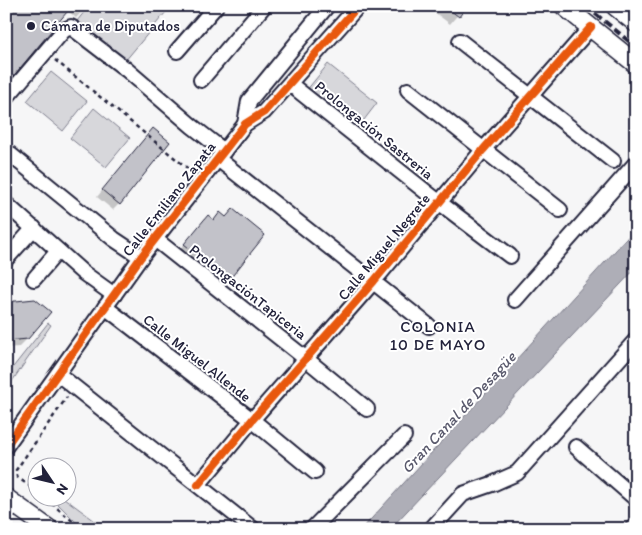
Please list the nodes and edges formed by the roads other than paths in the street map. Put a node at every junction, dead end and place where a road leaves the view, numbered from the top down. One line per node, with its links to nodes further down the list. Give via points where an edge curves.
1 (216, 6): 8 (street)
2 (264, 6): 10 (street)
3 (327, 6): 15 (street, Calle Emiliano Zapata, via 249,101)
4 (358, 6): 11 (street, Calle Emiliano Zapata)
5 (564, 6): 6 (main road)
6 (591, 27): 9 (main road); 13 (street, Calle Miguel Negrete)
7 (460, 42): 13 (street)
8 (177, 51)
9 (636, 64)
10 (201, 80)
11 (290, 84): 15 (street, Calle Emiliano Zapata, via 264,112); 21 (street, Prolongación Sastreria)
12 (408, 90): 16 (street)
13 (530, 96): 16 (street, Calle Miguel Negrete); 19 (street)
14 (6, 98): 18 (street, via 64,30 71,27)
15 (244, 124): 18 (street, Calle Emiliano Zapata)
16 (483, 150): 21 (street, Calle Miguel Negrete); 23 (street)
17 (6, 151): 29 (street)
18 (221, 155): 25 (street, Calle Emiliano Zapata); 31 (street)
19 (613, 161)
20 (636, 163): 33 (street)
21 (440, 202): 27 (street, Prolongación Sastreria); 31 (street, Calle Miguel Negrete)
22 (6, 204): 24 (street)
23 (560, 210)
24 (34, 228): 26 (street); 28 (street)
25 (155, 239): 29 (street, Calle Emiliano Zapata); 37 (street, ProlongaciónTapiceria)
26 (58, 251): 30 (street); 32 (street)
27 (510, 256)
28 (7, 258)
29 (141, 258): 32 (street, Calle Emiliano Zapata)
30 (34, 279)
31 (374, 281): 35 (street); 37 (street, Calle Miguel Negrete)
32 (114, 295): 34 (street, Calle Emiliano Zapata)
33 (515, 300)
34 (105, 307): 38 (street, Calle Emiliano Zapata); 40 (street, Calle Miguel Allende)
35 (429, 326)
36 (636, 340): 54 (street, via 517,473 462,494)
37 (305, 358): 39 (street, ProlongaciónTapiceria); 40 (street, Calle Miguel Negrete)
38 (58, 374): 41 (street, Calle Emiliano Zapata); 47 (street)
39 (367, 409)
40 (252, 420): 46 (street, Calle Miguel Allende); 47 (street, Calle Miguel Negrete)
41 (22, 426): 42 (street, Calle Emiliano Zapata); 44 (street, Calle Emiliano Zapata)
42 (6, 436)
43 (404, 436): 53 (street)
44 (6, 446)
45 (576, 447): 49 (street)
46 (315, 472)
47 (198, 485): 52 (street)
48 (6, 498): 51 (main road)
49 (636, 499)
50 (636, 525): 55 (street)
51 (49, 529)
52 (253, 529)
53 (312, 529)
54 (432, 529)
55 (632, 529)

